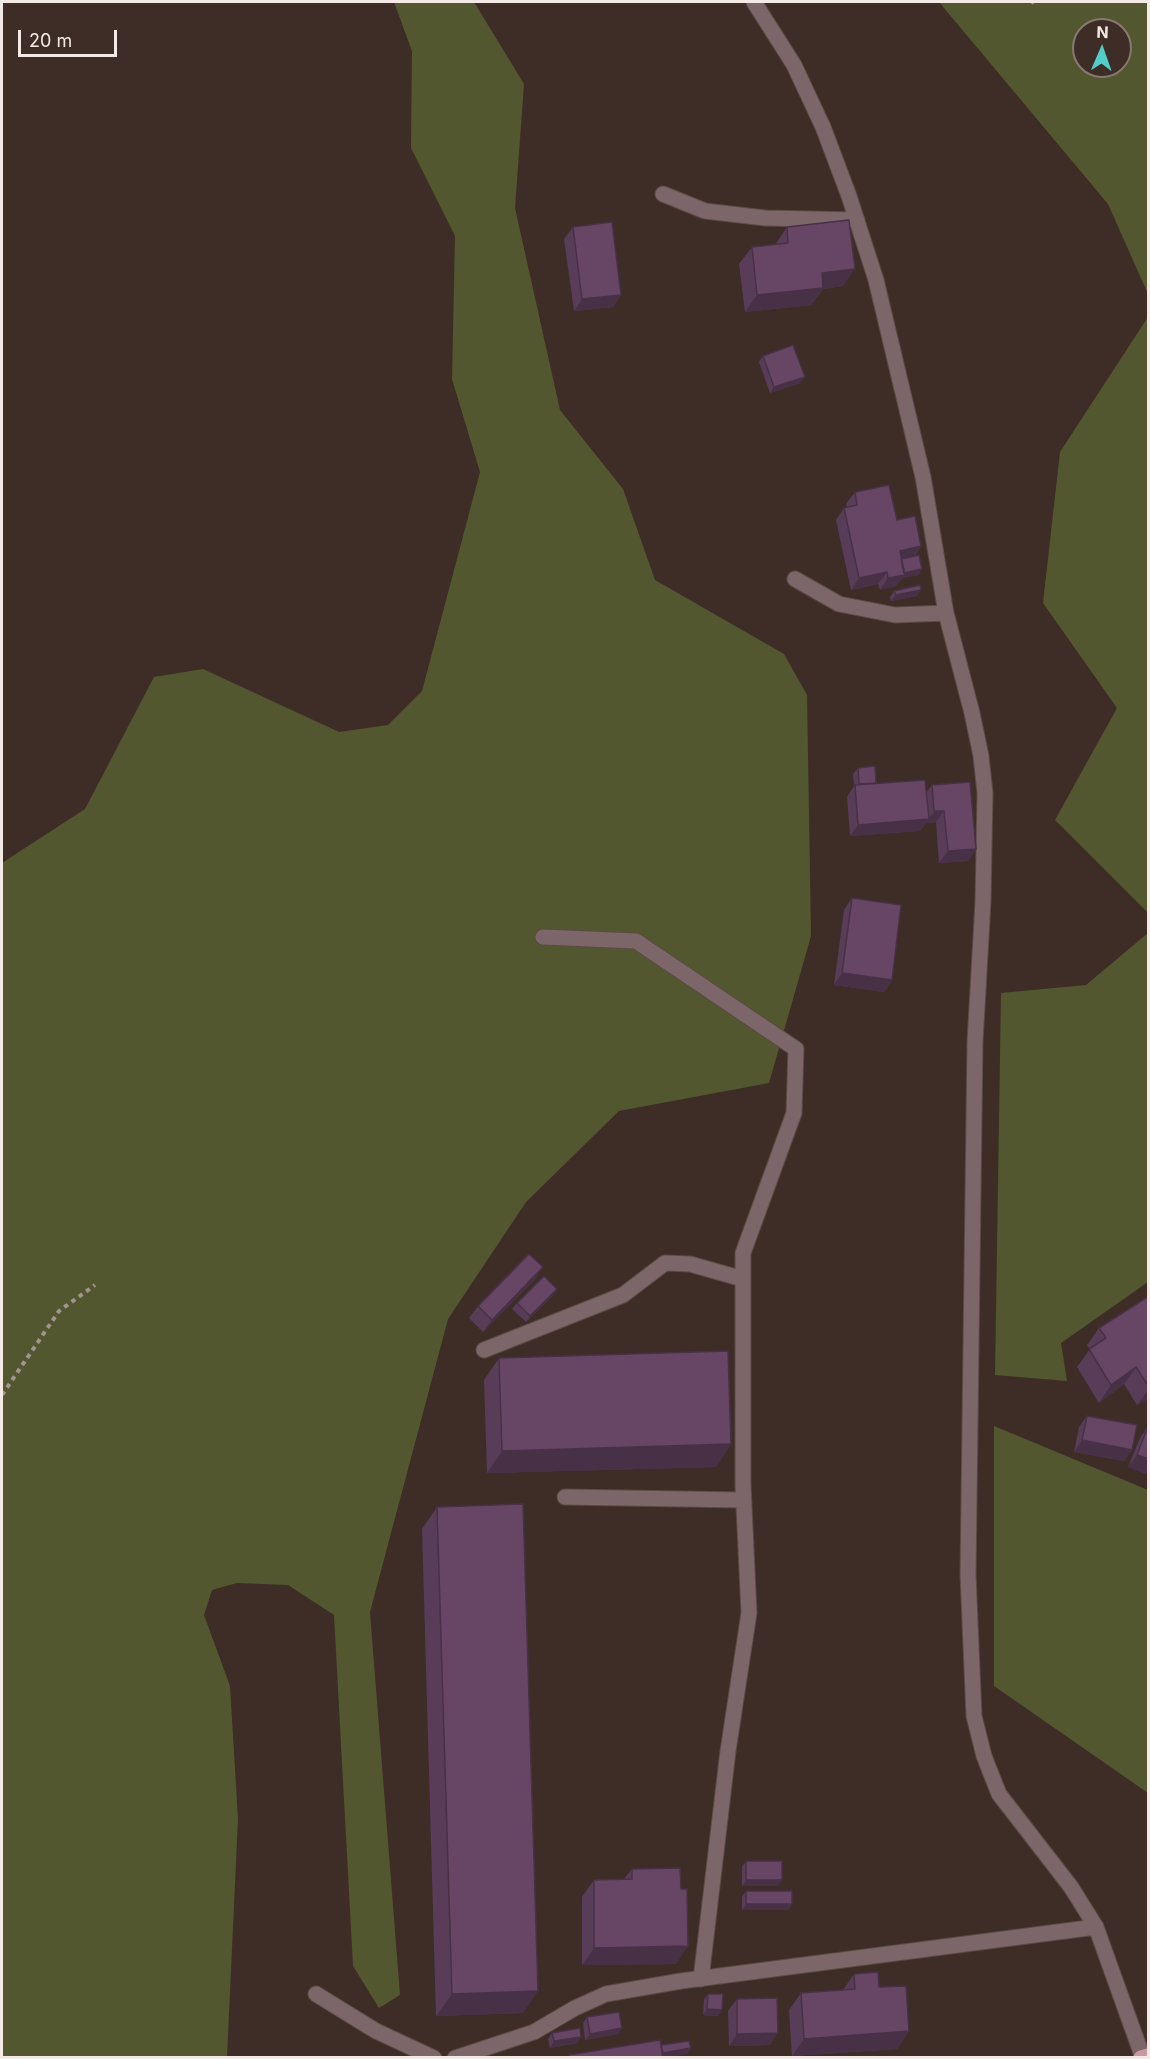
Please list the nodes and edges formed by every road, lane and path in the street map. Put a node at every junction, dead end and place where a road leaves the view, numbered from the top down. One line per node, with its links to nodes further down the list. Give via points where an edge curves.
1 (754, 2): 3 (street, via 794,64 823,127)
2 (663, 194): 3 (street, via 705,211 765,218)
3 (857, 220): 5 (street, via 876,280 923,477)
4 (795, 579): 5 (street, via 839,604 895,615)
5 (946, 613): 13 (street, via 972,713 985,793 975,1042 968,1575 974,1716 999,1794 1071,1887)
6 (543, 937): 7 (street, via 636,940 796,1049 794,1113 743,1253)
7 (743, 1279): 9 (street, via 690,1264 665,1263 622,1295); 12 (street)
8 (95, 1285): 10 (path, via 59,1311)
9 (484, 1350)
10 (2, 1395)
11 (565, 1497): 12 (street)
12 (743, 1500): 14 (street, via 749,1613)
13 (1095, 1928): 14 (street); 17 (street)
14 (701, 1979): 19 (street, via 606,1994 534,2032)
15 (316, 1994): 18 (street, via 376,2031)
16 (1149, 2056): 17 (main road)
17 (1142, 2057)
18 (434, 2058)
19 (455, 2058)

